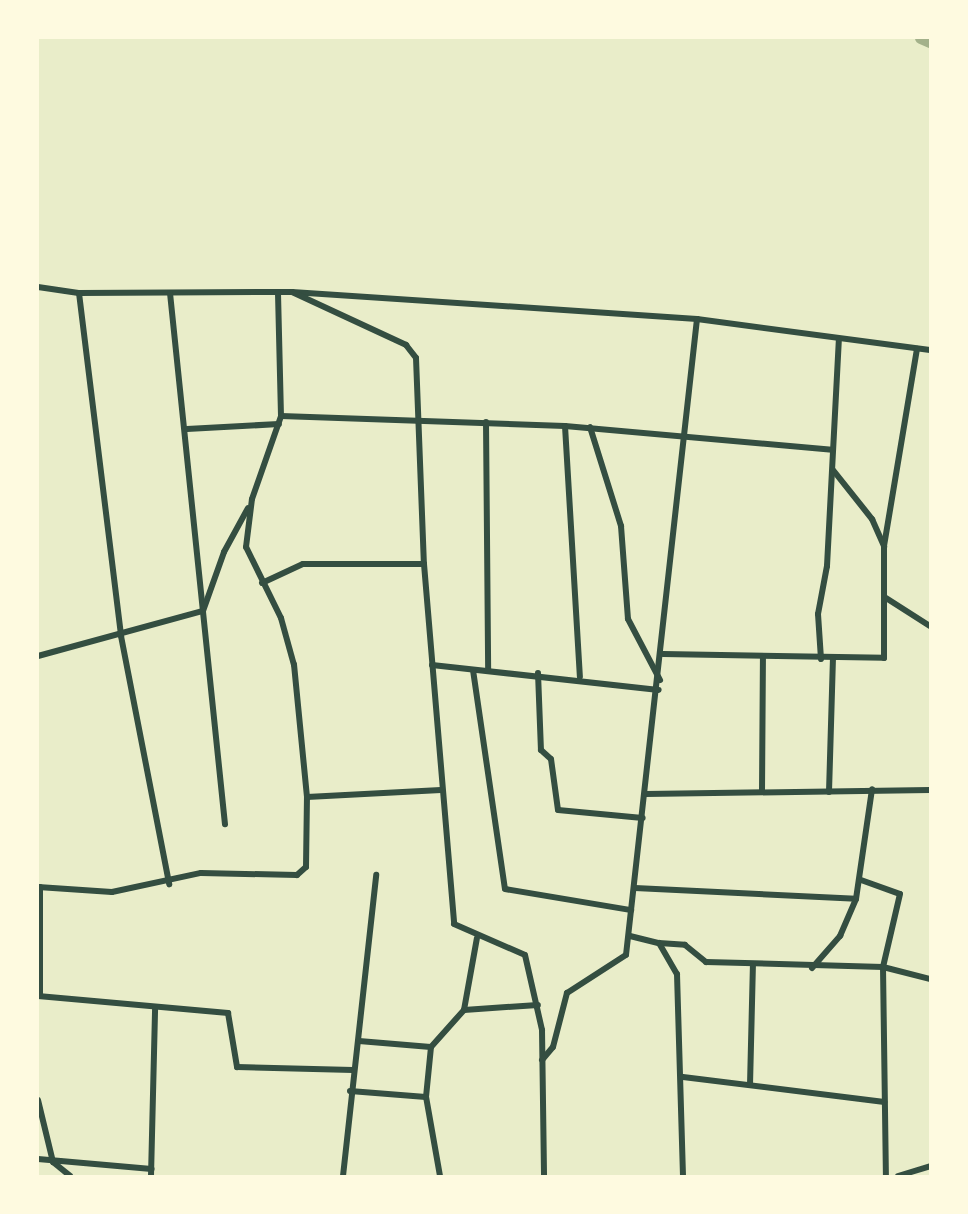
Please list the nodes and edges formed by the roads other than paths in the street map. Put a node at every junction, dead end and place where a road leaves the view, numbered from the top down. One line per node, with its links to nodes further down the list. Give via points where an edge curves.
1 (38, 287): 4 (street)
2 (279, 292): 3 (street); 5 (street); 10 (street)
3 (292, 292): 6 (street); 11 (street, via 406,345 416,358 421,383)
4 (79, 293): 5 (street); 27 (street)
5 (170, 293): 16 (street)
6 (697, 320): 7 (street); 17 (street)
7 (839, 339): 8 (street); 18 (street)
8 (917, 349): 9 (street); 21 (street)
9 (930, 350)
10 (281, 416): 11 (street); 13 (street)
11 (416, 417): 12 (street); 22 (street)
12 (486, 422): 14 (street); 35 (street)
13 (279, 424): 16 (street); 20 (street)
14 (565, 426): 15 (street); 37 (street)
15 (590, 427): 17 (street); 38 (street, via 621,526 628,619)
16 (187, 429): 25 (street)
17 (688, 434): 18 (street); 28 (street)
18 (832, 450): 19 (street)
19 (833, 470): 21 (street, via 872,519); 31 (street, via 818,614)
20 (252, 499): 23 (street, via 246,547); 25 (street, via 224,552)
21 (884, 546): 24 (street)
22 (424, 564): 23 (street, via 303,564); 33 (street)
23 (262, 583): 46 (street, via 281,618 294,665)
24 (885, 598): 26 (street); 32 (street, via 884,658)
25 (203, 611): 27 (street); 48 (street)
26 (930, 626)
27 (121, 636): 29 (street); 51 (street)
28 (663, 654): 30 (street); 38 (street)
29 (38, 656)
30 (763, 658): 31 (street); 43 (street)
31 (822, 659): 32 (street)
32 (833, 659): 44 (street)
33 (432, 665): 34 (street); 41 (street)
34 (473, 670): 35 (street); 55 (street, via 505,889)
35 (488, 670): 36 (street)
36 (538, 673): 37 (street); 47 (street, via 541,750 551,759 560,813)
37 (580, 678): 39 (street)
38 (660, 681): 39 (street)
39 (659, 690): 45 (street)
40 (872, 789): 42 (street); 44 (street); 50 (street)
41 (441, 790): 46 (street); 57 (street, via 454,924)
42 (930, 790)
43 (762, 792): 44 (street); 45 (street)
44 (829, 792)
45 (646, 794): 47 (street)
46 (307, 797): 51 (street, via 303,873 201,873)
47 (643, 818): 53 (street)
48 (225, 824)
49 (376, 875): 67 (street)
50 (861, 880): 54 (street); 61 (street, via 900,894)
51 (169, 884): 52 (street, via 112,892)
52 (39, 887): 63 (street)
53 (635, 888): 54 (street); 55 (street)
54 (856, 899): 60 (street, via 840,936)
55 (631, 910): 56 (street)
56 (630, 936): 58 (street); 69 (street, via 621,963 567,993 554,1047)
57 (477, 938): 64 (street, via 512,946 525,955); 66 (street)
58 (659, 943): 59 (street, via 685,945 706,962); 71 (street, via 677,974)
59 (753, 966): 60 (street); 72 (street)
60 (812, 968): 61 (street)
61 (883, 968): 62 (street); 76 (street)
62 (930, 979)
63 (39, 996): 65 (street)
64 (538, 1005): 66 (street); 69 (street)
65 (155, 1009): 70 (street, via 231,1014 237,1067); 81 (street)
66 (464, 1010): 68 (street)
67 (359, 1041): 68 (street); 70 (street)
68 (431, 1047): 74 (street)
69 (542, 1060): 85 (street)
70 (353, 1070): 73 (street)
71 (683, 1077): 72 (street); 86 (street)
72 (750, 1085): 76 (street)
73 (350, 1091): 74 (street); 83 (street)
74 (426, 1097): 84 (street)
75 (38, 1101): 78 (street)
76 (884, 1102): 87 (street)
77 (38, 1159): 78 (street)
78 (53, 1162): 80 (street); 81 (street)
79 (930, 1166): 88 (street)
80 (62, 1173): 82 (street)
81 (152, 1173)
82 (70, 1176)
83 (343, 1176)
84 (440, 1176)
85 (544, 1176)
86 (683, 1176)
87 (886, 1176)
88 (902, 1176)

